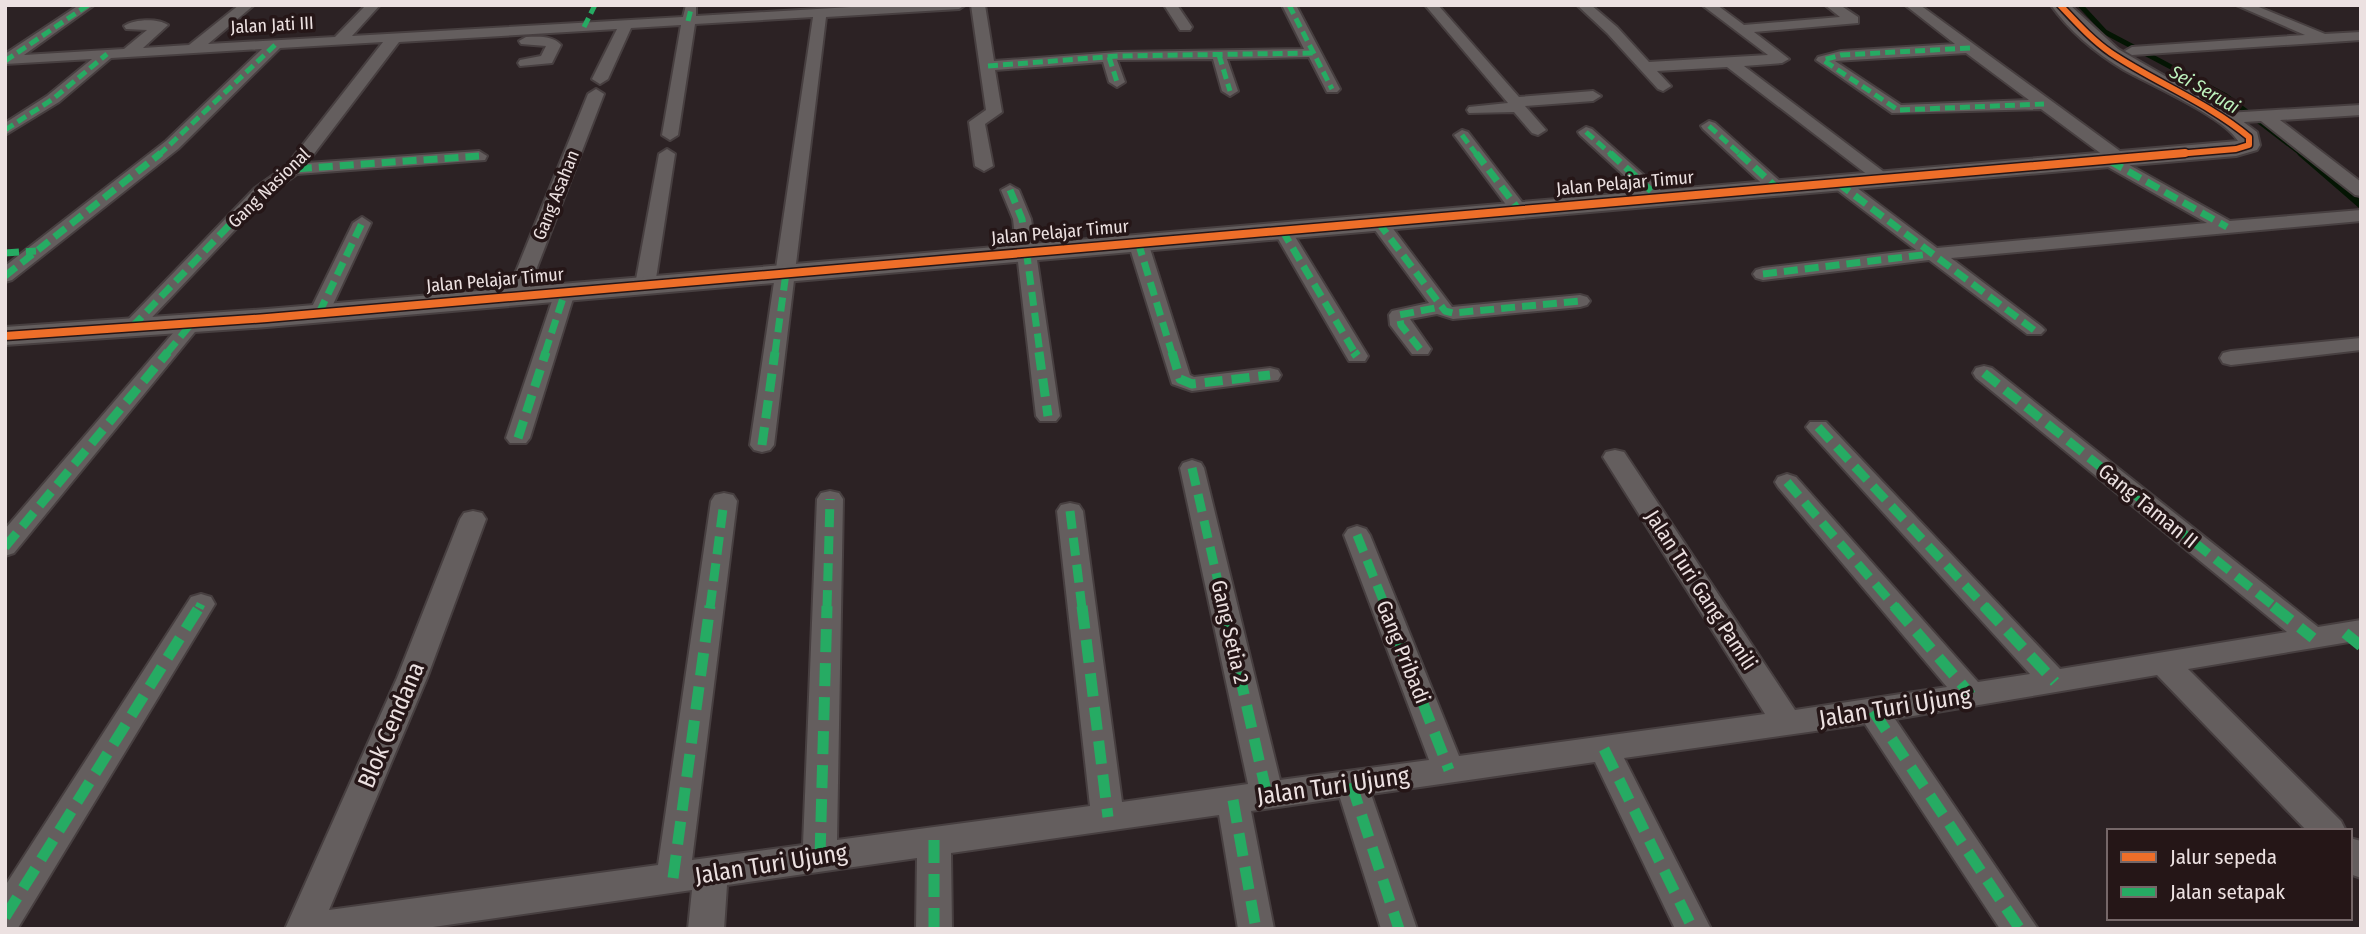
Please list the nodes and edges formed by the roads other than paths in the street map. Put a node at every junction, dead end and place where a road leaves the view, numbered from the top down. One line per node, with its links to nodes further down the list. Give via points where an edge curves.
1 (88, 5): 39 (street)
2 (247, 5): 31 (street)
3 (374, 5): 28 (street)
4 (595, 5): 21 (street)
5 (959, 5): 16 (street, Jalan Jati III)
6 (978, 5): 42 (street)
7 (1170, 5): 22 (street)
8 (1289, 5): 34 (street)
9 (1431, 5): 49 (street)
10 (1583, 5): 43 (street)
11 (1708, 5): 23 (street)
12 (1831, 5): 23 (street, via 1853,20)
13 (1911, 5): 30 (street)
14 (2060, 5): 52 (street, via 2110,52)
15 (2242, 5): 27 (street)
16 (854, 8): 18 (street, Jalan Jati III)
17 (690, 13): 18 (street, Jalan Jati III); 19 (street, Jalan Jati III); 83 (street)
18 (820, 14): 80 (street)
19 (626, 25): 21 (street, Jalan Jati III); 85 (street, Gang Asahan)
20 (131, 26): 33 (street, via 161,25)
21 (584, 27): 24 (street, Jalan Jati III)
22 (1185, 27)
23 (1743, 29): 40 (street, via 1782,59)
24 (516, 31): 26 (street, Jalan Jati III); 41 (street, via 514,40 554,45 547,60)
25 (2361, 36): 27 (street)
26 (394, 38): 28 (street, Jalan Jati III); 62 (street, Gang Nasional)
27 (2325, 38): 32 (street); 35 (street)
28 (339, 41): 29 (street, Jalan Jati III)
29 (275, 44): 31 (street, Jalan Jati III); 76 (street, via 172,145)
30 (1970, 48): 50 (street); 50 (street, via 1822,60 1898,110)
31 (193, 49): 33 (street, Jalan Jati III)
32 (2138, 51)
33 (128, 53): 36 (street, Jalan Jati III)
34 (1314, 53): 37 (street); 46 (street)
35 (2361, 53)
36 (107, 54): 39 (street, Jalan Jati III); 55 (street, via 54,99)
37 (1219, 55): 38 (street); 47 (street)
38 (1109, 57): 42 (street); 44 (street)
39 (6, 60)
40 (1730, 62): 43 (street); 63 (street)
41 (525, 63)
42 (988, 66): 61 (street, via 994,112 977,122)
43 (1645, 67): 45 (street)
44 (1117, 82)
45 (1663, 86)
46 (1332, 89)
47 (1230, 91)
48 (1592, 96): 49 (street)
49 (1516, 104): 51 (street); 56 (street)
50 (2044, 104): 60 (street)
51 (1475, 110)
52 (2254, 110): 53 (street); 60 (street, Jalan Pelajar Timur, via 2249,145); 67 (street)
53 (2361, 110)
54 (1709, 126): 65 (street)
55 (5, 130)
56 (1538, 130)
57 (1586, 132): 68 (street)
58 (1462, 135): 69 (street)
59 (479, 156): 62 (street)
60 (2112, 158): 63 (street, Jalan Pelajar Timur); 73 (street)
61 (984, 166)
62 (293, 169): 90 (street, Gang Nasional, via 261,192)
63 (1883, 178): 64 (street, Jalan Pelajar Timur)
64 (1838, 182): 65 (street, Jalan Pelajar Timur); 79 (street)
65 (1777, 188): 68 (street, Jalan Pelajar Timur)
66 (1010, 190): 77 (street, via 1020,210)
67 (2361, 191)
68 (1659, 198): 69 (street, Jalan Pelajar Timur)
69 (1519, 210): 71 (street, Jalan Pelajar Timur)
70 (2361, 215): 73 (street)
71 (1378, 222): 74 (street, Jalan Pelajar Timur); 87 (street)
72 (362, 223): 88 (street)
73 (2227, 227): 79 (street)
74 (1282, 230): 75 (street, Jalan Pelajar Timur); 95 (street)
75 (1138, 242): 77 (street, Jalan Pelajar Timur); 98 (street, via 1180,379 1192,384)
76 (36, 251): 78 (street); 82 (street)
77 (1024, 252): 80 (street, Jalan Pelajar Timur); 99 (street)
78 (5, 253)
79 (1930, 254): 81 (street); 91 (street)
80 (786, 272): 83 (street, Jalan Pelajar Timur); 102 (street)
81 (1763, 274)
82 (5, 276)
83 (645, 285): 84 (street, Jalan Pelajar Timur)
84 (565, 292): 85 (street, Jalan Pelajar Timur); 101 (street)
85 (516, 296): 88 (street, Jalan Pelajar Timur)
86 (1580, 301): 87 (street, via 1453,313)
87 (1440, 307): 94 (street, via 1399,315 1401,325)
88 (319, 313): 89 (street, Jalan Pelajar Timur)
89 (192, 323): 90 (street, Jalan Pelajar Timur); 111 (street)
90 (132, 327): 92 (street, Jalan Pelajar Timur)
91 (2034, 330)
92 (5, 336)
93 (2361, 344): 96 (street)
94 (1420, 349)
95 (1357, 356)
96 (2231, 358)
97 (1983, 373): 114 (street, Gang Taman II)
98 (1270, 375)
99 (1048, 416)
100 (1818, 427): 116 (street)
101 (518, 438)
102 (762, 445)
103 (1615, 457): 119 (street, Jalan Turi Gang Pamili)
104 (1192, 468): 123 (street, Gang Setia 2)
105 (1787, 482): 117 (street)
106 (830, 499): 128 (street)
107 (724, 501): 130 (street)
108 (1070, 510): 125 (street)
109 (473, 519): 132 (street, Blok Cendana, via 412,678)
110 (1356, 535): 121 (street, Gang Pribadi)
111 (5, 547)
112 (201, 604): 131 (street)
113 (2355, 636): 114 (street, Jalan Turi Ujung)
114 (2313, 638): 115 (street, Jalan Turi Ujung)
115 (2165, 665): 116 (street, Jalan Turi Ujung); 126 (street)
116 (2055, 682): 117 (street, Jalan Turi Ujung)
117 (1971, 695): 118 (street, Jalan Turi Ujung)
118 (1873, 711): 119 (street, Jalan Turi Ujung); 138 (street)
119 (1787, 723): 120 (street, Jalan Turi Ujung)
120 (1604, 749): 121 (street, Jalan Turi Ujung); 137 (street)
121 (1450, 770): 122 (street, Jalan Turi Ujung)
122 (1351, 783): 123 (street, Jalan Turi Ujung); 136 (street)
123 (1267, 795): 124 (street, Jalan Turi Ujung)
124 (1233, 800): 125 (street, Jalan Turi Ujung); 135 (street)
125 (1108, 817): 127 (street, Jalan Turi Ujung)
126 (2327, 829)
127 (934, 840): 128 (street, Jalan Turi Ujung); 134 (street)
128 (820, 856): 129 (street, Jalan Turi Ujung)
129 (710, 873): 130 (street, Jalan Turi Ujung); 133 (street)
130 (673, 878): 132 (street, Jalan Turi Ujung)
131 (5, 917)
132 (303, 929)
133 (706, 929)
134 (934, 929)
135 (1256, 929)
136 (1399, 929)
137 (1693, 929)
138 (2020, 929)

